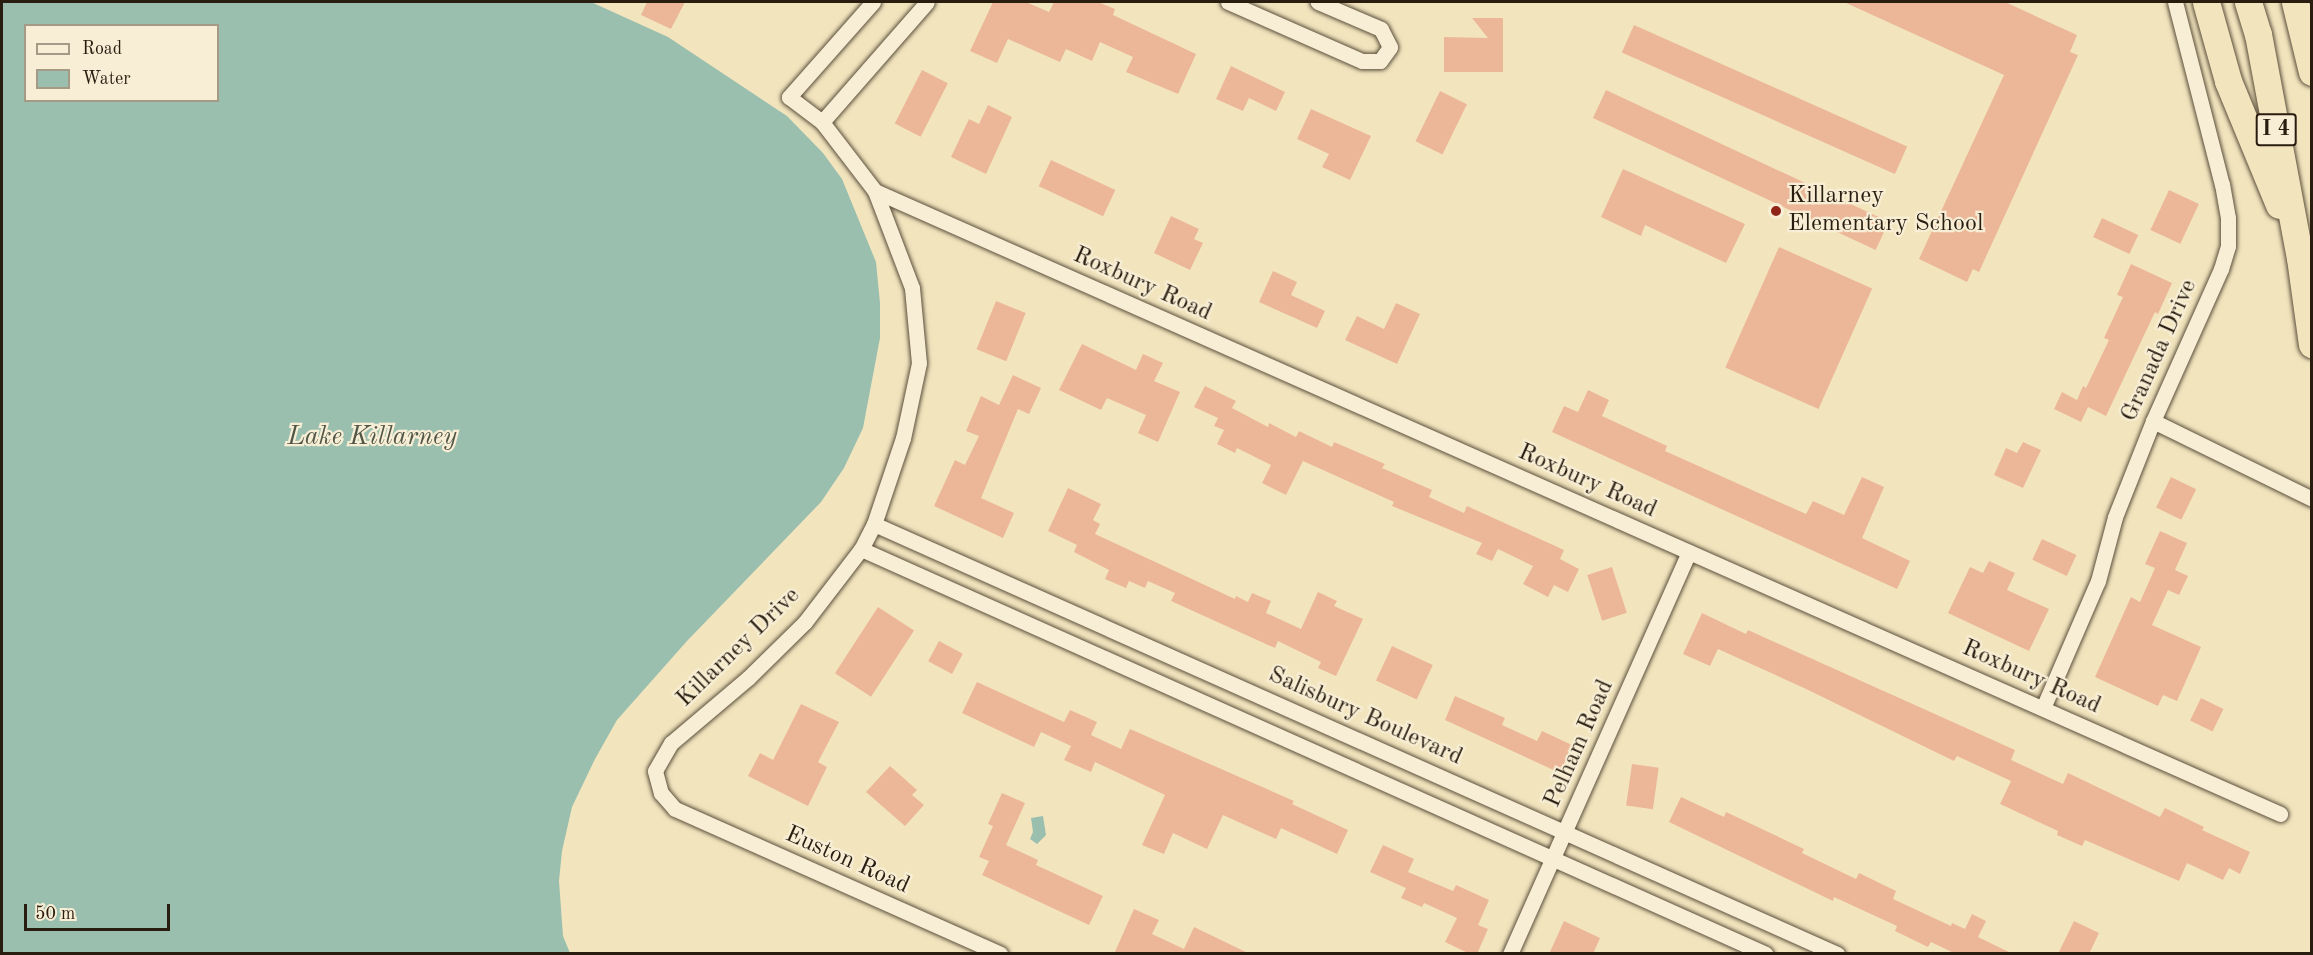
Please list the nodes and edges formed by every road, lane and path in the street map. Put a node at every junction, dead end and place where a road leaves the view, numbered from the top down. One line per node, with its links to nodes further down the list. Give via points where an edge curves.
1 (873, 2): 10 (street, Killarney Drive, via 789,97)
2 (927, 2): 10 (street)
3 (1228, 2): 4 (street, via 1362,62 1380,61 1390,47 1381,29)
4 (1318, 2)
5 (2175, 2): 14 (street, Granada Drive, via 2222,185 2228,246)
6 (2206, 2): 12 (highway, via 2228,81)
7 (2248, 2): 12 (highway, I 4, via 2258,34)
8 (2295, 2): 9 (highway)
9 (2312, 72)
10 (822, 122): 11 (street, Killarney Drive)
11 (875, 191): 16 (street, Killarney Drive, via 912,288 919,363 903,438); 18 (street, Roxbury Road)
12 (2300, 258): 13 (highway, I 4)
13 (2312, 344)
14 (2153, 421): 15 (street); 19 (street, Granada Drive, via 2115,517 2098,581)
15 (2312, 499)
16 (874, 524): 17 (street, Killarney Drive); 22 (street, Salisbury Boulevard)
17 (861, 549): 20 (street, Killarney Drive, via 805,622 748,678 671,743 655,771 661,793); 23 (street)
18 (1689, 552): 19 (street, Roxbury Road); 22 (street, Pelham Road)
19 (2043, 708): 21 (street, Roxbury Road)
20 (675, 809): 24 (street, Euston Road)
21 (2280, 814)
22 (1566, 831): 23 (street, Pelham Road); 27 (street, Salisbury Boulevard)
23 (1553, 859): 25 (street, Pelham Road); 26 (street)
24 (1000, 954)
25 (1510, 954)
26 (1766, 954)
27 (1837, 954)

